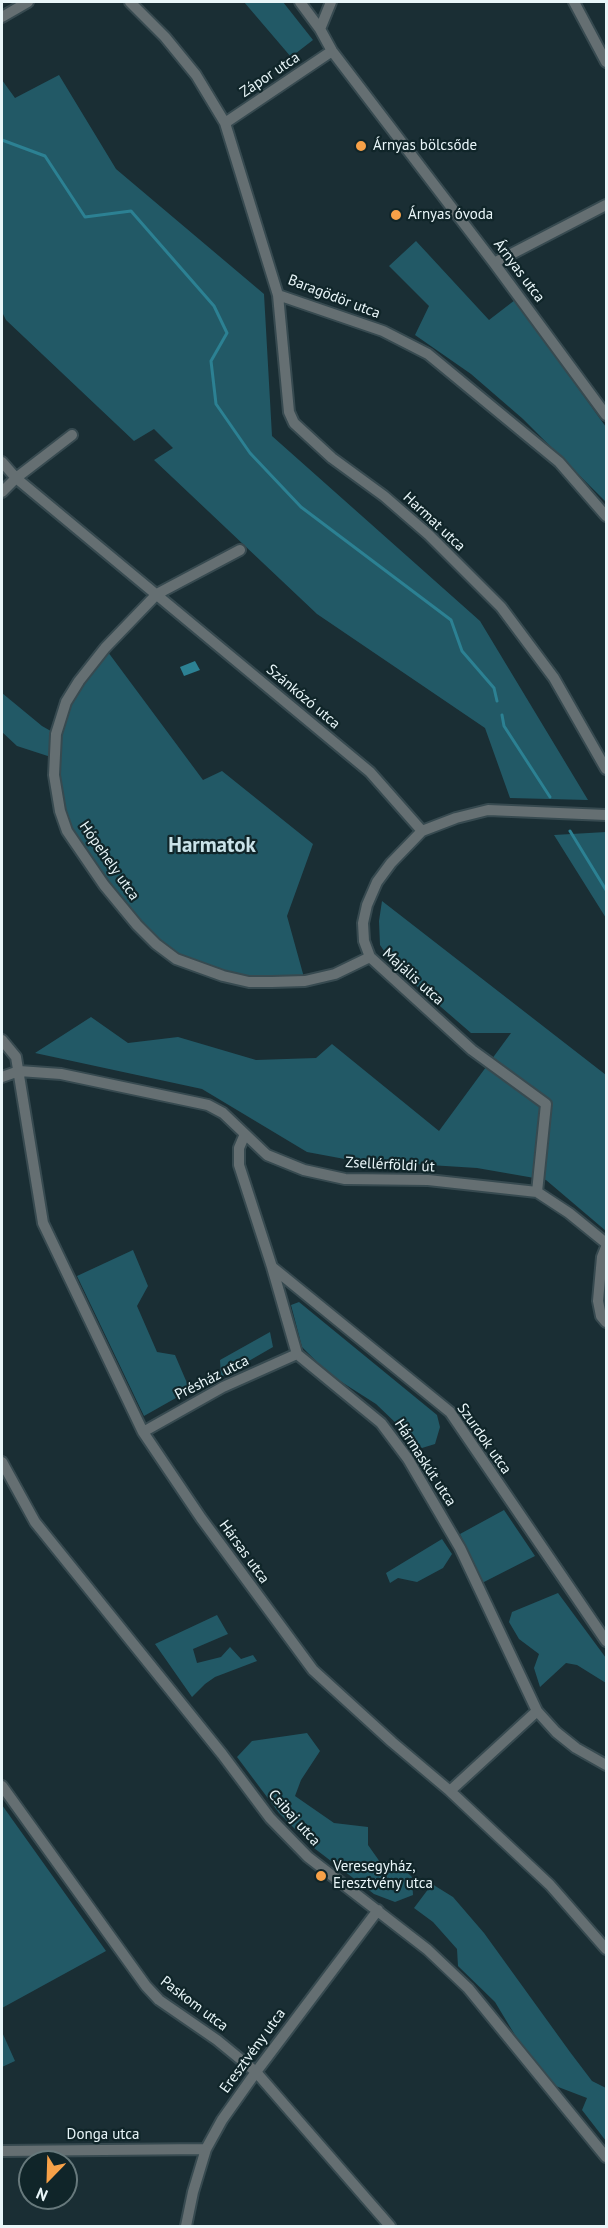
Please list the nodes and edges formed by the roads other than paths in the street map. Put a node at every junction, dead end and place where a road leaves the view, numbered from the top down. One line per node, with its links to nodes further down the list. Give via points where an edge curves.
1 (28, 2): 6 (street)
2 (130, 2): 10 (street, Baragödör utca, via 195,75)
3 (300, 2): 7 (street, Árnyas utca)
4 (331, 2): 7 (street)
5 (574, 2): 9 (street)
6 (2, 17)
7 (320, 29): 8 (street, Árnyas utca)
8 (332, 51): 10 (street, Zápor utca); 12 (street, Árnyas utca)
9 (606, 62)
10 (225, 123): 13 (street, Baragödör utca)
11 (606, 205): 12 (street)
12 (494, 263): 14 (street, Árnyas utca)
13 (278, 295): 19 (street, Baragödör utca, via 383,331 428,354 559,462); 22 (street, Harmat utca, via 289,412 294,423 429,535 501,607 554,678)
14 (606, 415)
15 (72, 435): 17 (street)
16 (2, 462): 17 (street, Szánkózó utca)
17 (16, 478): 18 (street); 21 (street, Szánkózó utca)
18 (2, 492)
19 (606, 516)
20 (240, 550): 21 (street)
21 (157, 594): 24 (street, Szánkózó utca, via 370,772); 25 (street, Hópehely utca, via 105,648 66,702 56,734 54,775 67,831 137,925 176,959 224,976 272,982 304,981 335,974)
22 (606, 769)
23 (606, 815): 24 (street, Majális utca, via 488,810)
24 (422, 831): 25 (street, Majális utca, via 391,863 367,905 364,941)
25 (370, 957): 30 (street, Majális utca, via 472,1050 546,1104)
26 (2, 1040): 27 (street, Hársas utca, via 16,1058)
27 (19, 1071): 28 (street, Zsellérföldi út); 29 (street, Zsellérföldi út, via 61,1074 208,1105 224,1113); 35 (street, Hársas utca, via 43,1223)
28 (2, 1077)
29 (245, 1134): 30 (street, Zsellérföldi út, via 267,1155 304,1170 345,1179 428,1180); 32 (street, via 239,1148 239,1165)
30 (537, 1192): 31 (street, Zsellérföldi út)
31 (606, 1245): 33 (street, via 598,1301)
32 (272, 1267): 34 (street); 37 (street, Szurdok utca, via 450,1412)
33 (606, 1322)
34 (297, 1354): 35 (street, Présház utca, via 223,1386); 38 (street, Hármaskút utca, via 381,1423 408,1459 460,1548)
35 (143, 1432): 41 (street, Hársas utca, via 313,1670)
36 (2, 1462): 42 (street, Csibaj utca, via 35,1522 270,1818 308,1857)
37 (606, 1641)
38 (537, 1711): 39 (street, Hármaskút utca, via 576,1748); 41 (street)
39 (606, 1765)
40 (2, 1786): 44 (street, Paskom utca, via 146,1986)
41 (450, 1791): 43 (street, Hársas utca, via 550,1885)
42 (378, 1910): 44 (street, Eresztvény utca); 47 (street, Csibaj utca, via 468,1988)
43 (606, 1949)
44 (255, 2072): 45 (street, Eresztvény utca); 49 (street, Paskom utca)
45 (206, 2149): 46 (street, Donga utca); 48 (street, Eresztvény utca)
46 (2, 2151)
47 (606, 2157)
48 (186, 2226)
49 (390, 2226)

